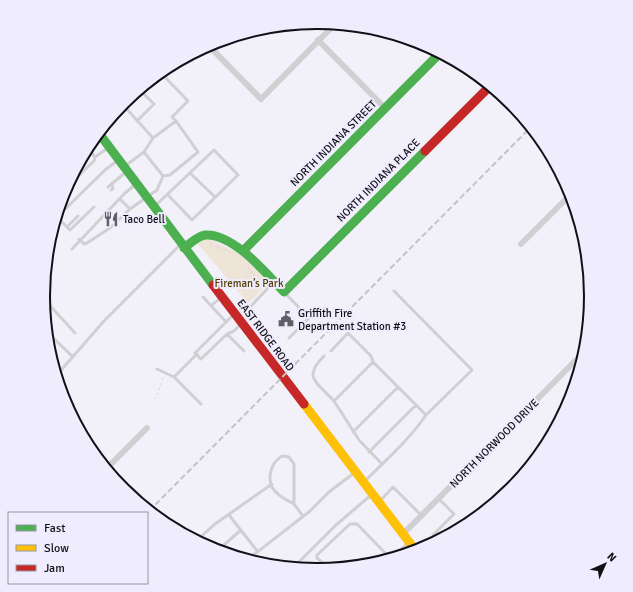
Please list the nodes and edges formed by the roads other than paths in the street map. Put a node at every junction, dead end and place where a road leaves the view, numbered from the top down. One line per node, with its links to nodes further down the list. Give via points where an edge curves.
1 (329, 30): 2 (street)
2 (318, 40): 3 (street, via 261,98); 9 (street)
3 (213, 50)
4 (436, 57): 9 (street, NORTH INDIANA STREET)
5 (164, 77): 11 (lane, via 188,101 172,117)
6 (486, 90): 45 (street, NORTH INDIANA PLACE)
7 (143, 93): 10 (lane, via 154,104)
8 (127, 108): 10 (lane)
9 (385, 108): 42 (street, NORTH INDIANA STREET)
10 (137, 121): 13 (lane)
11 (176, 121): 13 (lane); 20 (lane, via 198,152 170,175)
12 (102, 137): 14 (street, EAST RIDGE ROAD)
13 (153, 138): 16 (lane)
14 (109, 147): 17 (lane); 18 (street, EAST RIDGE ROAD)
15 (91, 152): 17 (lane)
16 (144, 152): 18 (lane); 20 (lane)
17 (95, 157): 21 (lane)
18 (123, 166): 22 (lane); 23 (street, EAST RIDGE ROAD); 34 (lane, via 105,170)
19 (190, 173): 26 (lane); 27 (lane); 27 (lane, via 214,150 238,174)
20 (163, 176): 28 (lane, via 157,190)
21 (78, 177)
22 (112, 183): 24 (lane); 25 (lane)
23 (137, 184): 28 (street, EAST RIDGE ROAD); 29 (lane)
24 (108, 187)
25 (111, 190)
26 (168, 195): 27 (lane, via 192,220); 32 (lane)
27 (214, 197)
28 (146, 198): 32 (street, EAST RIDGE ROAD); 33 (lane)
29 (120, 199): 33 (lane); 38 (lane)
30 (565, 200): 39 (street)
31 (94, 207): 37 (lane, via 70,230)
32 (154, 207): 40 (street, EAST RIDGE ROAD)
33 (130, 209): 38 (lane, via 112,227 87,243 84,244)
34 (64, 210)
35 (78, 216): 37 (lane)
36 (61, 222): 37 (lane)
37 (67, 227)
38 (79, 239): 41 (lane)
39 (521, 244)
40 (183, 246): 42 (street, via 199,237 211,235); 46 (street, EAST RIDGE ROAD); 62 (lane, via 104,321)
41 (72, 249)
42 (243, 251): 43 (street)
43 (271, 279): 45 (street); 50 (lane, via 267,290)
44 (394, 291): 72 (lane, via 472,370)
45 (284, 292): 57 (lane, via 309,318)
46 (222, 297): 49 (lane); 51 (street, EAST RIDGE ROAD)
47 (203, 298): 49 (lane)
48 (50, 306): 54 (lane)
49 (211, 306): 52 (lane)
50 (251, 306)
51 (234, 314): 52 (lane); 53 (street, EAST RIDGE ROAD)
52 (226, 322): 60 (lane, via 195,353)
53 (242, 323): 55 (lane); 78 (street, EAST RIDGE ROAD)
54 (75, 333)
55 (227, 334): 58 (lane); 60 (lane, via 202,359)
56 (53, 337): 62 (lane)
57 (289, 338)
58 (244, 350)
59 (331, 351): 64 (lane, via 348,334 372,356)
60 (197, 354): 67 (lane)
61 (324, 356): 69 (lane, via 313,366 312,374 314,380)
62 (73, 357): 66 (lane)
63 (575, 361): 82 (street, NORTH NORWOOD DRIVE)
64 (374, 362): 68 (lane); 69 (lane)
65 (157, 369): 67 (lane)
66 (61, 371)
67 (174, 377): 70 (lane)
68 (398, 387): 71 (lane); 74 (lane)
69 (334, 401): 74 (lane)
70 (201, 404)
71 (416, 405): 72 (lane); 75 (lane)
72 (426, 415): 76 (lane, via 414,432)
73 (147, 428): 77 (street)
74 (353, 432): 75 (lane)
75 (369, 452): 76 (lane)
76 (382, 464): 79 (lane)
77 (110, 465)
78 (355, 472): 79 (street, EAST RIDGE ROAD); 86 (lane)
79 (363, 482): 81 (street, EAST RIDGE ROAD)
80 (272, 484): 84 (lane, via 277,494); 84 (lane, via 270,473 275,461 282,456 289,457 294,464); 85 (lane)
81 (372, 494): 83 (street, EAST RIDGE ROAD); 98 (lane)
82 (438, 498): 87 (street, NORTH NORWOOD DRIVE); 89 (lane, via 454,514)
83 (378, 502): 87 (lane, via 393,487); 91 (street, EAST RIDGE ROAD)
84 (294, 504): 86 (lane)
85 (229, 514): 88 (lane); 90 (lane)
86 (303, 516): 95 (lane)
87 (422, 516): 91 (street, NORTH NORWOOD DRIVE)
88 (241, 530): 92 (lane); 95 (lane)
89 (434, 536)
90 (201, 537)
91 (406, 538): 93 (street, EAST RIDGE ROAD); 94 (lane)
92 (223, 546)
93 (412, 546)
94 (396, 551)
95 (258, 552): 97 (lane)
96 (386, 554): 99 (lane, via 357,524 353,523 318,555 317,558)
97 (253, 555)
98 (299, 562)
99 (323, 563)

